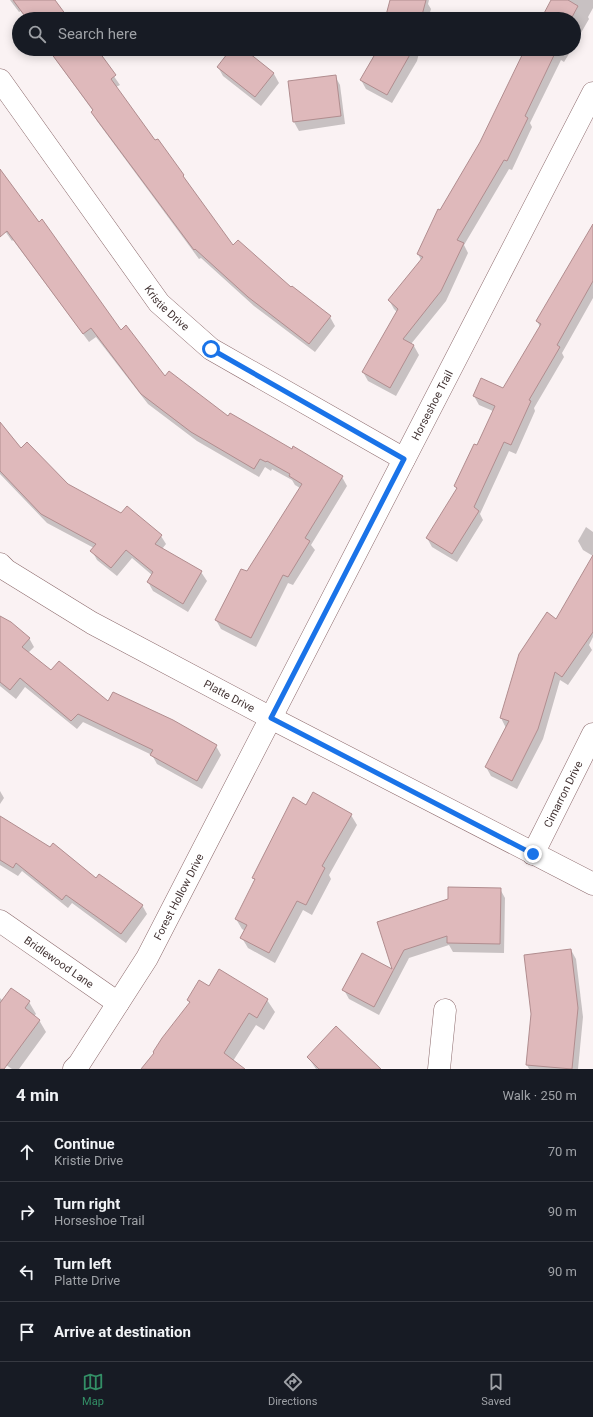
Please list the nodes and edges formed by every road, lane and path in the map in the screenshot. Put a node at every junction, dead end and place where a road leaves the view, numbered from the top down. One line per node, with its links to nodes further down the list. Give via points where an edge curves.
1 (0, 80): 3 (street, Kristie Drive, via 159,303 211,349)
2 (593, 93): 3 (street, Horseshoe Trail)
3 (404, 459): 5 (street, Horseshoe Trail)
4 (0, 564): 5 (street, Platte Drive, via 92,623)
5 (271, 718): 7 (street, Platte Drive); 10 (street, Forest Hollow Drive, via 147,958)
6 (593, 734): 7 (street, Cimarron Drive)
7 (533, 854): 8 (street, Platte Drive)
8 (593, 884)
9 (0, 921): 10 (street, Bridlewood Lane)
10 (118, 1003): 12 (street, Forest Hollow Drive)
11 (445, 1010): 13 (street)
12 (74, 1069)
13 (439, 1069)

